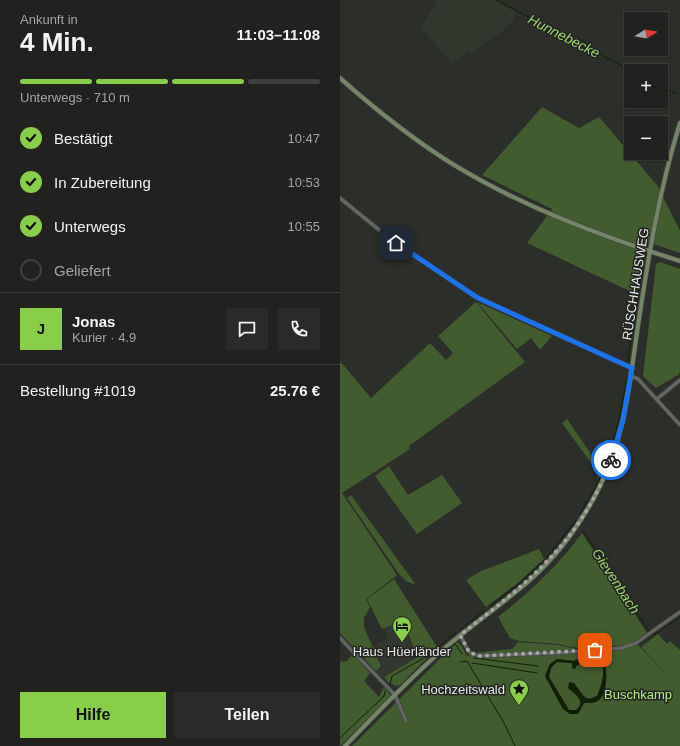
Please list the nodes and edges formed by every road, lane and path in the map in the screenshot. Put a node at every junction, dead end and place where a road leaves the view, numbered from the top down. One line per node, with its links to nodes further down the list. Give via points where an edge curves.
1 (340, 78): 4 (main road, via 408,135 479,180 549,214)
2 (680, 123): 4 (main road, RÜSCHHAUSWEG, via 664,178)
3 (340, 198): 6 (street, via 384,234 474,296)
4 (649, 251): 5 (main road); 6 (main road, RÜSCHHAUSWEG)
5 (680, 261)
6 (632, 368): 7 (main road, RÜSCHHAUSWEG)
7 (631, 376): 9 (street, via 638,379); 12 (main road, RÜSCHHAUSWEG, via 614,454 600,487 580,522 555,555 531,579)
8 (680, 380): 9 (street)
9 (657, 399): 10 (street)
10 (680, 425)
11 (680, 612): 12 (street, via 636,643 622,648 478,656 469,652)
12 (460, 635): 14 (main road, RÜSCHHAUSWEG)
13 (340, 638): 14 (street)
14 (395, 695): 15 (street); 16 (main road, RÜSCHHAUSWEG)
15 (406, 721)
16 (345, 746)

